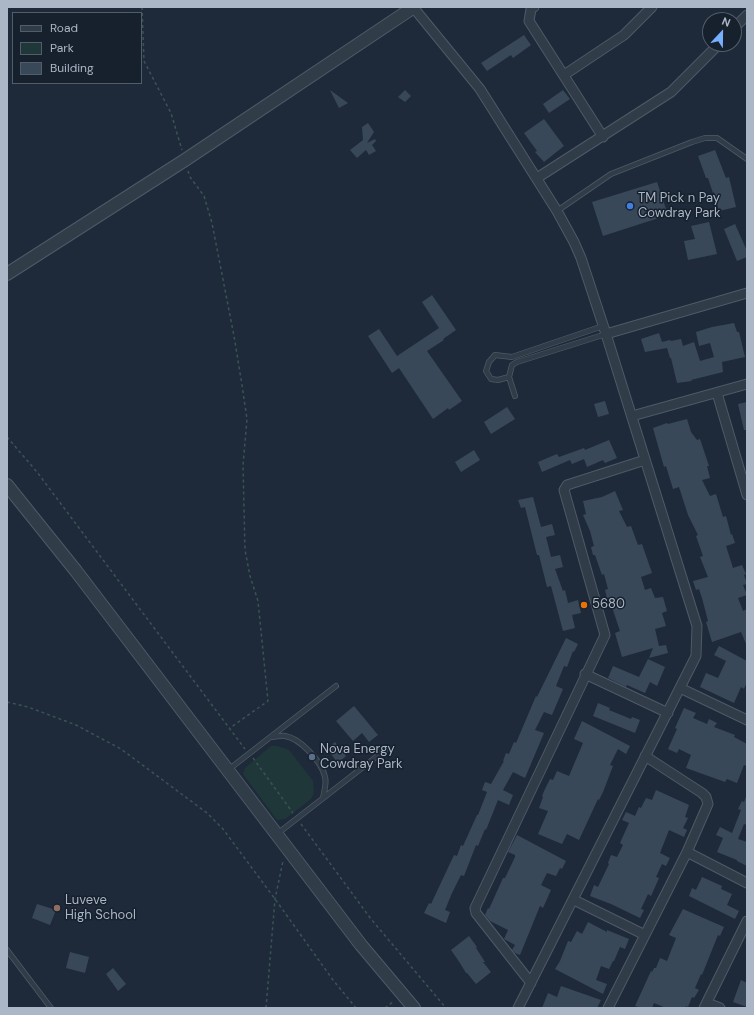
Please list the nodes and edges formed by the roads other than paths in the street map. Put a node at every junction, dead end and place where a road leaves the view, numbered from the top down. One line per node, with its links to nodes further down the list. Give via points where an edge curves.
1 (413, 7): 8 (street, via 480,89); 10 (street, via 185,160)
2 (534, 7): 5 (street, via 531,9 529,21)
3 (652, 7): 5 (street, via 624,35)
4 (711, 52): 6 (street, via 671,92)
5 (564, 75): 6 (street)
6 (603, 137): 8 (street)
7 (747, 159): 9 (lane, via 718,138 705,138 611,174)
8 (537, 178): 9 (street)
9 (557, 211): 12 (street, via 581,258)
10 (7, 274)
11 (747, 293): 12 (street)
12 (605, 330): 13 (lane, via 517,362 512,365); 13 (lane, via 512,357 495,356 488,362 486,371 491,379); 17 (street)
13 (509, 377): 16 (lane)
14 (747, 384): 15 (street)
15 (717, 392): 17 (street); 20 (street)
16 (515, 396)
17 (632, 416): 18 (street)
18 (646, 460): 21 (street, via 567,485 564,490 605,635); 23 (street, via 697,626 696,656)
19 (7, 485): 29 (street)
20 (747, 495)
21 (585, 674): 24 (street); 38 (street, via 475,908 476,913)
22 (336, 686): 26 (lane)
23 (680, 688): 24 (street); 25 (street)
24 (668, 713): 28 (street)
25 (747, 720)
26 (270, 737): 29 (lane); 30 (lane, via 284,736 304,745 322,768 326,778)
27 (385, 750): 30 (lane)
28 (646, 756): 32 (street, via 706,797 708,804); 34 (street)
29 (228, 770): 31 (street)
30 (323, 798): 31 (lane)
31 (277, 834): 41 (street, via 361,945)
32 (687, 852): 33 (street); 36 (street)
33 (747, 883)
34 (574, 900): 36 (street); 38 (street)
35 (747, 921): 39 (street)
36 (645, 935): 43 (street)
37 (7, 950): 40 (lane)
38 (531, 983): 42 (street)
39 (706, 1005): 44 (street)
40 (51, 1008)
41 (414, 1008)
42 (518, 1008)
43 (608, 1008)
44 (720, 1008)

